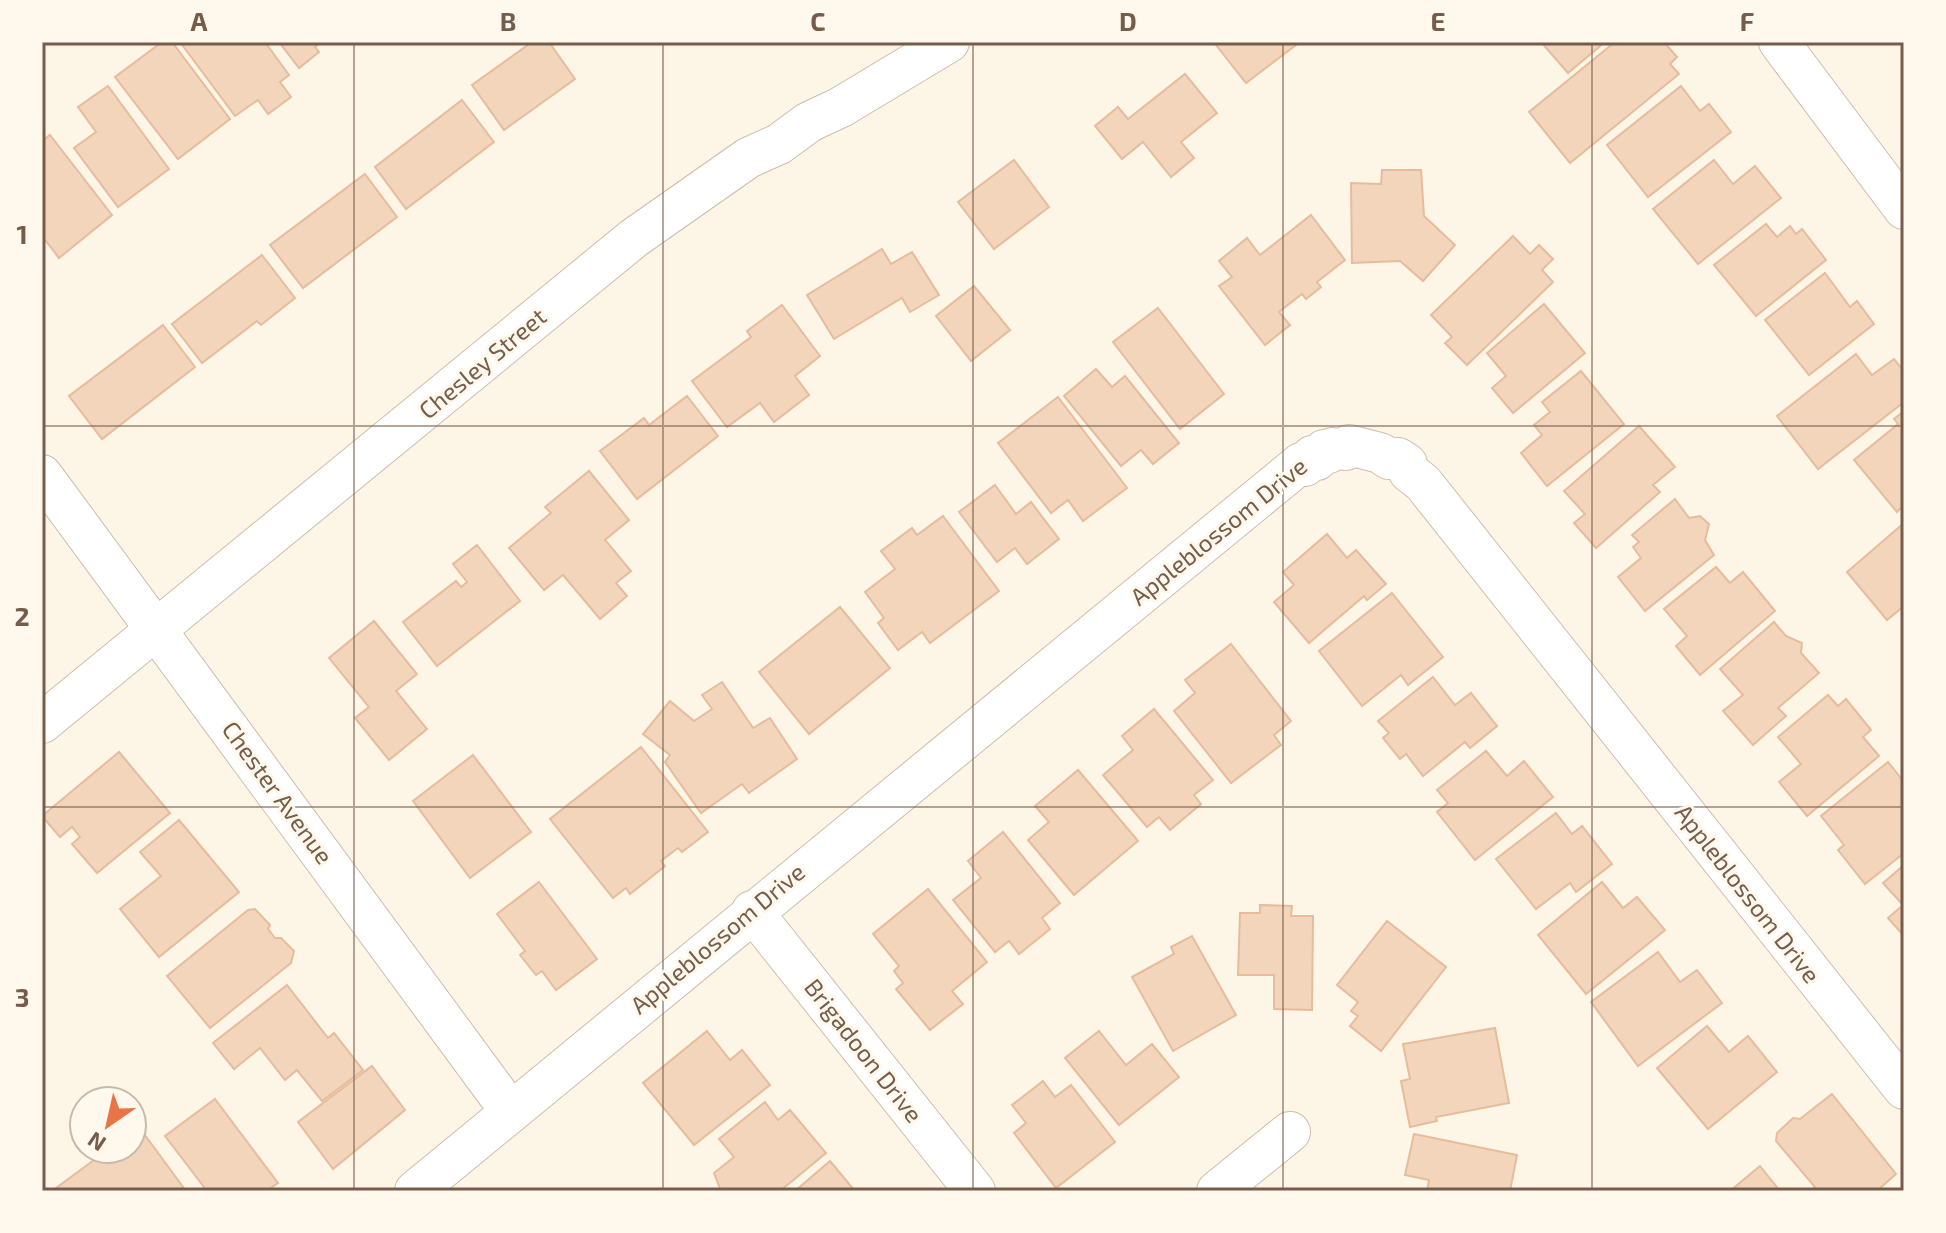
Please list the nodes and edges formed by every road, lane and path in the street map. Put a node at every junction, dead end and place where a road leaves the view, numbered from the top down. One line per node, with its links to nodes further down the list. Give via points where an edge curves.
1 (949, 42): 5 (street, Chesley Street, via 748,158 665,215)
2 (1779, 42): 3 (street)
3 (1904, 209)
4 (42, 475): 5 (street, Chester Avenue)
5 (156, 627): 6 (street, Chesley Street); 9 (street, Chester Avenue)
6 (42, 723)
7 (752, 911): 8 (street, Appleblossom Drive, via 1301,463 1305,466 1312,456 1317,460 1324,450 1362,447 1398,458 1423,483); 9 (street, Appleblossom Drive); 12 (street, Brigadoon Drive)
8 (1904, 1089)
9 (511, 1112): 11 (street, Appleblossom Drive)
10 (1290, 1132): 13 (street)
11 (415, 1191)
12 (975, 1191)
13 (1217, 1191)

